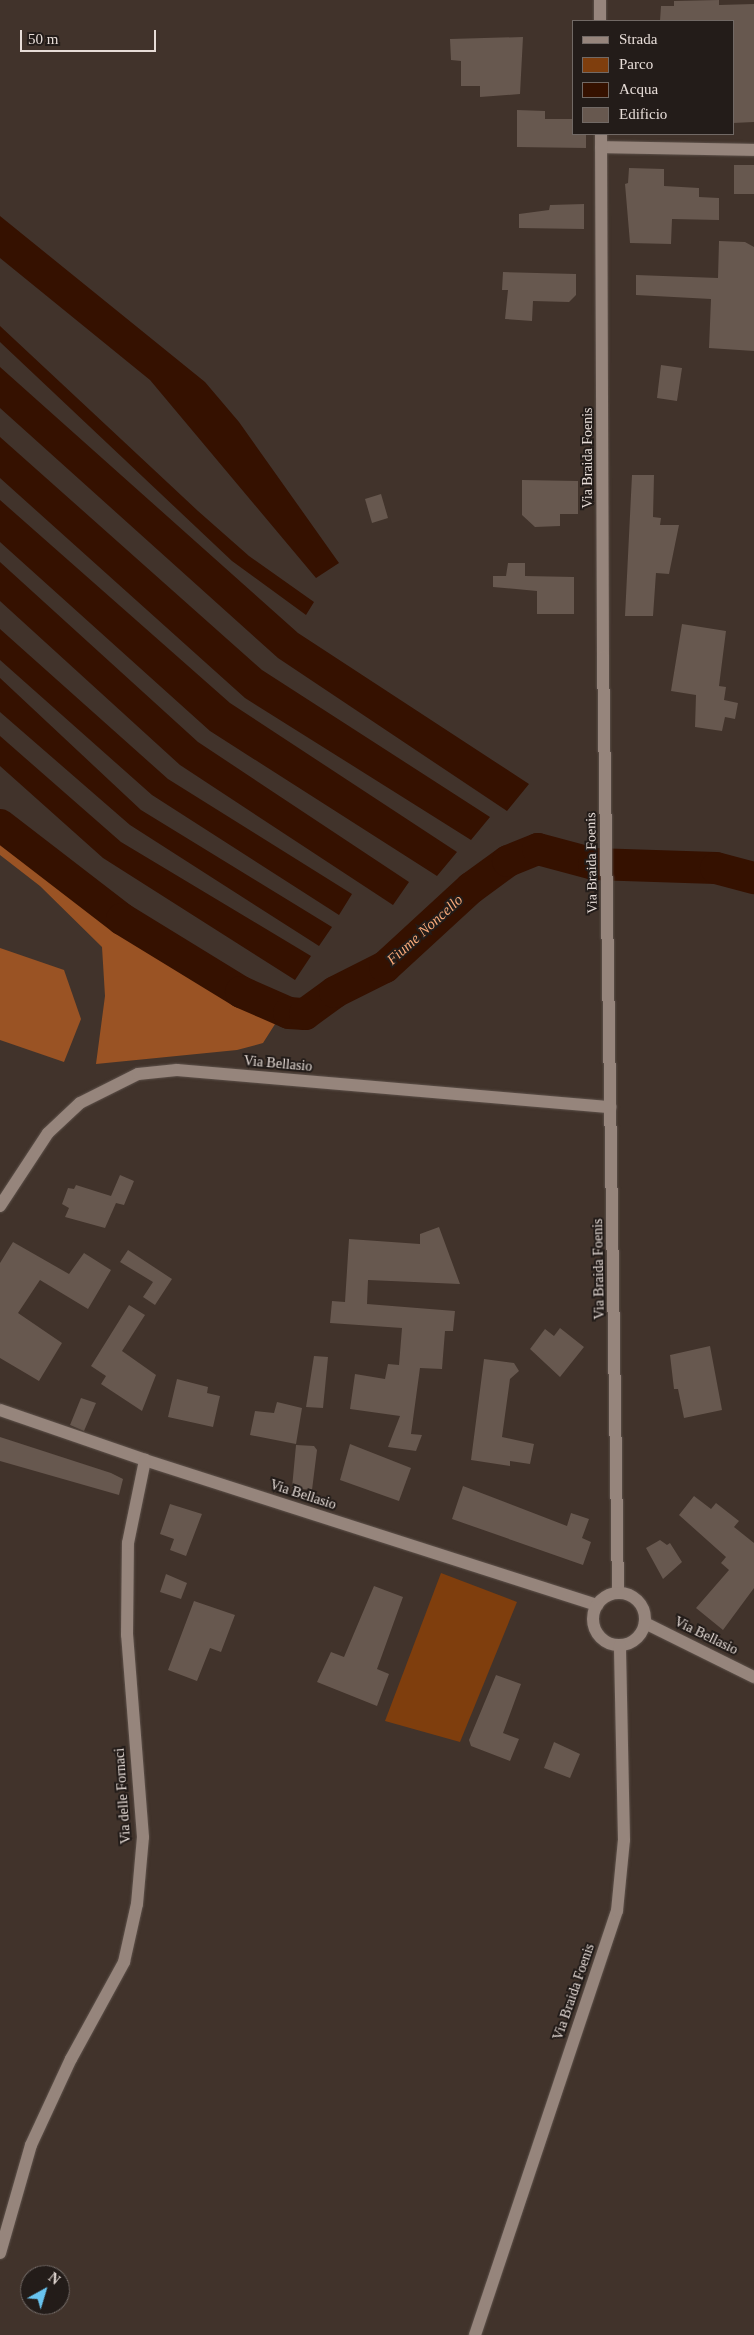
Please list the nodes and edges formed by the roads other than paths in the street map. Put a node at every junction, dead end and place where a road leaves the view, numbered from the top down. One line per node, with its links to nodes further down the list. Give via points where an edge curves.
1 (600, 0): 2 (street)
2 (600, 20)
3 (601, 140): 4 (street); 5 (street, Via Braida Foenis)
4 (754, 150)
5 (610, 1108): 6 (street, Via Bellasio, via 177,1070 138,1074 80,1103 48,1134); 9 (street, Via Braida Foenis)
6 (0, 1206)
7 (0, 1410): 8 (street, Via Bellasio)
8 (145, 1460): 10 (street, Via Bellasio); 14 (street, Via delle Fornaci, via 128,1543 127,1634 143,1837 137,1904 124,1962 70,2058 31,2145)
9 (618, 1593): 10 (street); 11 (street, via 636,1599 643,1608)
10 (597, 1605): 12 (street, via 593,1618 596,1631 603,1639)
11 (645, 1623): 12 (street, via 638,1637); 13 (street, Via Bellasio)
12 (620, 1645): 15 (street, Via Braida Foenis, via 624,1840 617,1911)
13 (754, 1677)
14 (0, 2253)
15 (474, 2335)

